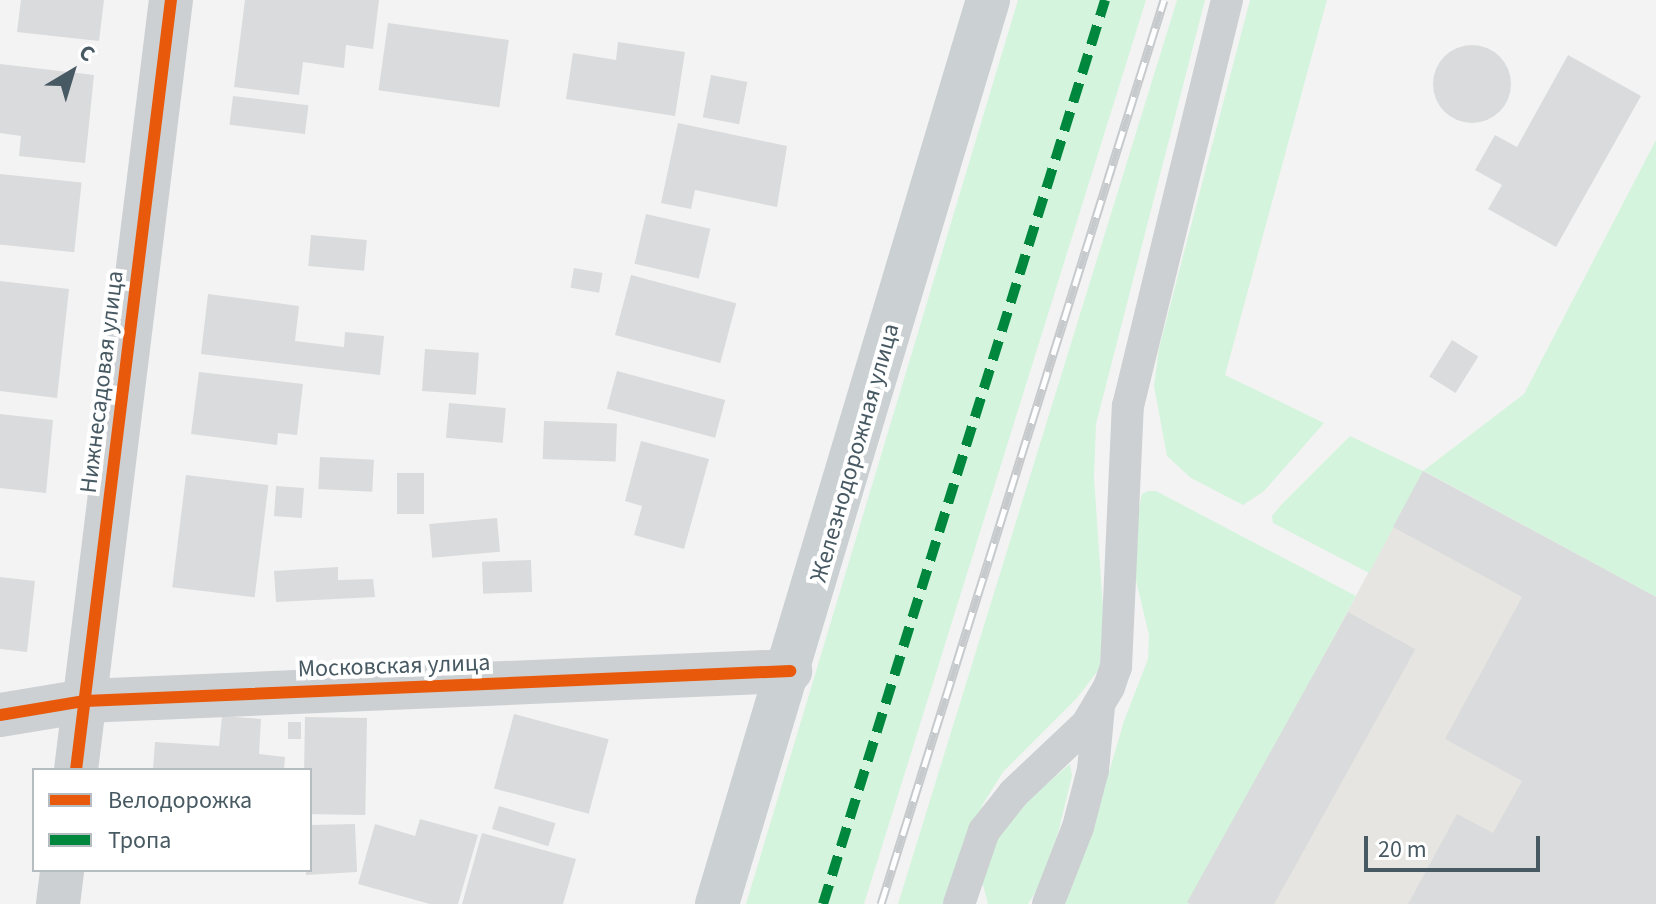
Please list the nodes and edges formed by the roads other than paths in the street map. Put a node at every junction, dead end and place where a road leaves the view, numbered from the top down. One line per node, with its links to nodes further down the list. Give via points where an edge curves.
1 (171, 0): 5 (street, Нижнесадовая улица)
2 (988, 0): 4 (main road, Железнодорожная улица)
3 (1227, 0): 6 (lane, via 1128,406 1119,649)
4 (790, 671): 5 (street, Московская улица); 11 (main road, Железнодорожная улица)
5 (85, 701): 7 (street, Московская улица); 8 (street, Нижнесадовая улица)
6 (1099, 707): 12 (lane, via 994,815 975,850); 13 (lane, via 1093,770)
7 (0, 715)
8 (76, 768)
9 (62, 872): 10 (street)
10 (58, 904)
11 (717, 904)
12 (959, 904)
13 (1048, 904)

